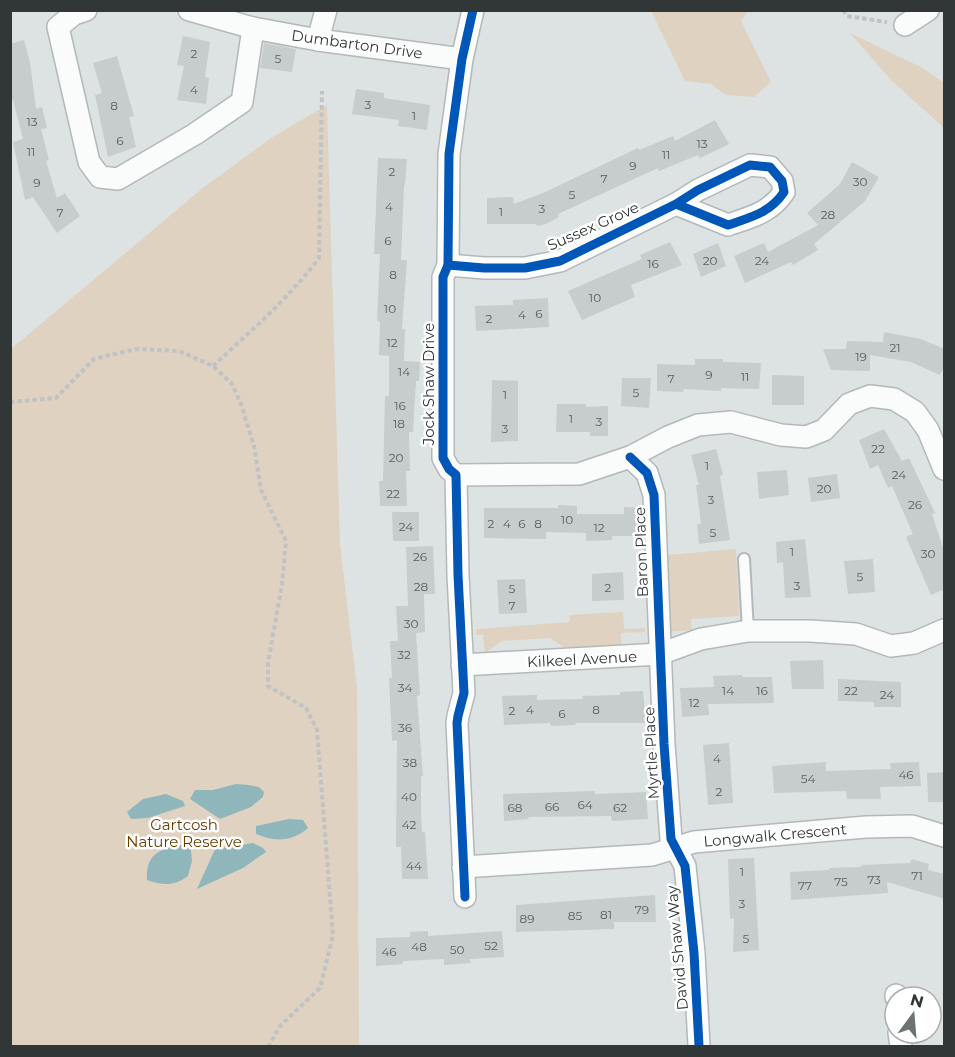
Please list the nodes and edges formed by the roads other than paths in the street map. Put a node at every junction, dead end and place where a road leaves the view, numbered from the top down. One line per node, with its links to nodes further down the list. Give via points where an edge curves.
1 (86, 10): 6 (street)
2 (189, 10): 8 (street, Dumbarton Drive)
3 (326, 10): 9 (street)
4 (473, 10): 10 (street, Jock Shaw Drive)
5 (928, 10): 7 (street)
6 (56, 19): 8 (street, via 89,162 100,177 118,179 242,102)
7 (905, 25)
8 (253, 28): 9 (street, Dumbarton Drive)
9 (318, 40): 10 (street, Dumbarton Drive)
10 (462, 59): 12 (street, Jock Shaw Drive, via 449,154)
11 (676, 204): 12 (street, Sussex Grove, via 560,261 525,268)
12 (448, 265): 15 (street, Jock Shaw Drive, via 443,278 443,458)
13 (630, 457): 14 (street, via 698,425 731,422 806,437 824,430 849,404 870,396 894,399 915,412 928,430); 15 (street, via 579,474); 19 (street, Baron Place, via 647,472 654,495)
14 (945, 470)
15 (456, 475): 20 (street, Jock Shaw Drive)
16 (744, 559): 18 (lane)
17 (945, 630): 18 (street, Kilkeel Avenue, via 914,643 891,646 856,634)
18 (748, 631): 19 (street, Kilkeel Avenue, via 701,639)
19 (660, 654): 20 (street, Kilkeel Avenue); 22 (street, Myrtle Place, via 671,839)
20 (462, 666): 23 (street, Jock Shaw Drive, via 465,693 458,723)
21 (945, 836): 22 (street, Longwalk Crescent, via 912,826 866,827 694,842)
22 (675, 849): 23 (street, Longwalk Crescent, via 652,855); 25 (street, David Shaw Way, via 685,866)
23 (463, 867): 24 (street, Jock Shaw Drive)
24 (465, 897)
25 (699, 1047)

